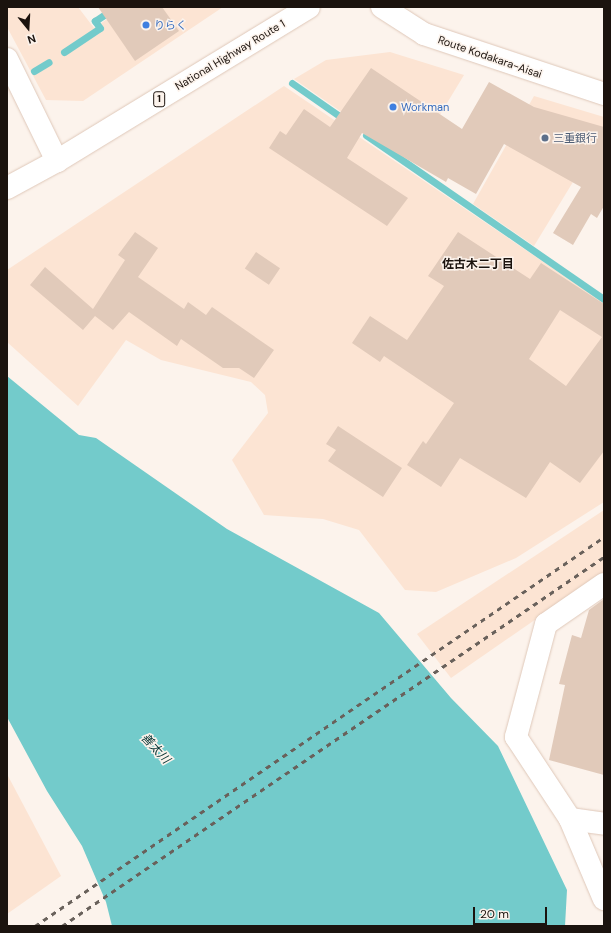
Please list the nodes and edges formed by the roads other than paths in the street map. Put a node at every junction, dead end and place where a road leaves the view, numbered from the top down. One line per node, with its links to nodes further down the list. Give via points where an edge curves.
1 (309, 7): 5 (main road, National Highway Route 1 / 1)
2 (382, 7): 4 (main road, Route Kodakara-Aisai, via 424,34)
3 (7, 59): 5 (main road)
4 (604, 94)
5 (57, 161): 6 (main road, National Highway Route 1 / 1)
6 (7, 188)
7 (604, 584): 8 (main road, via 546,624 516,737)
8 (570, 820): 9 (main road); 10 (main road)
9 (604, 824)
10 (604, 899)

